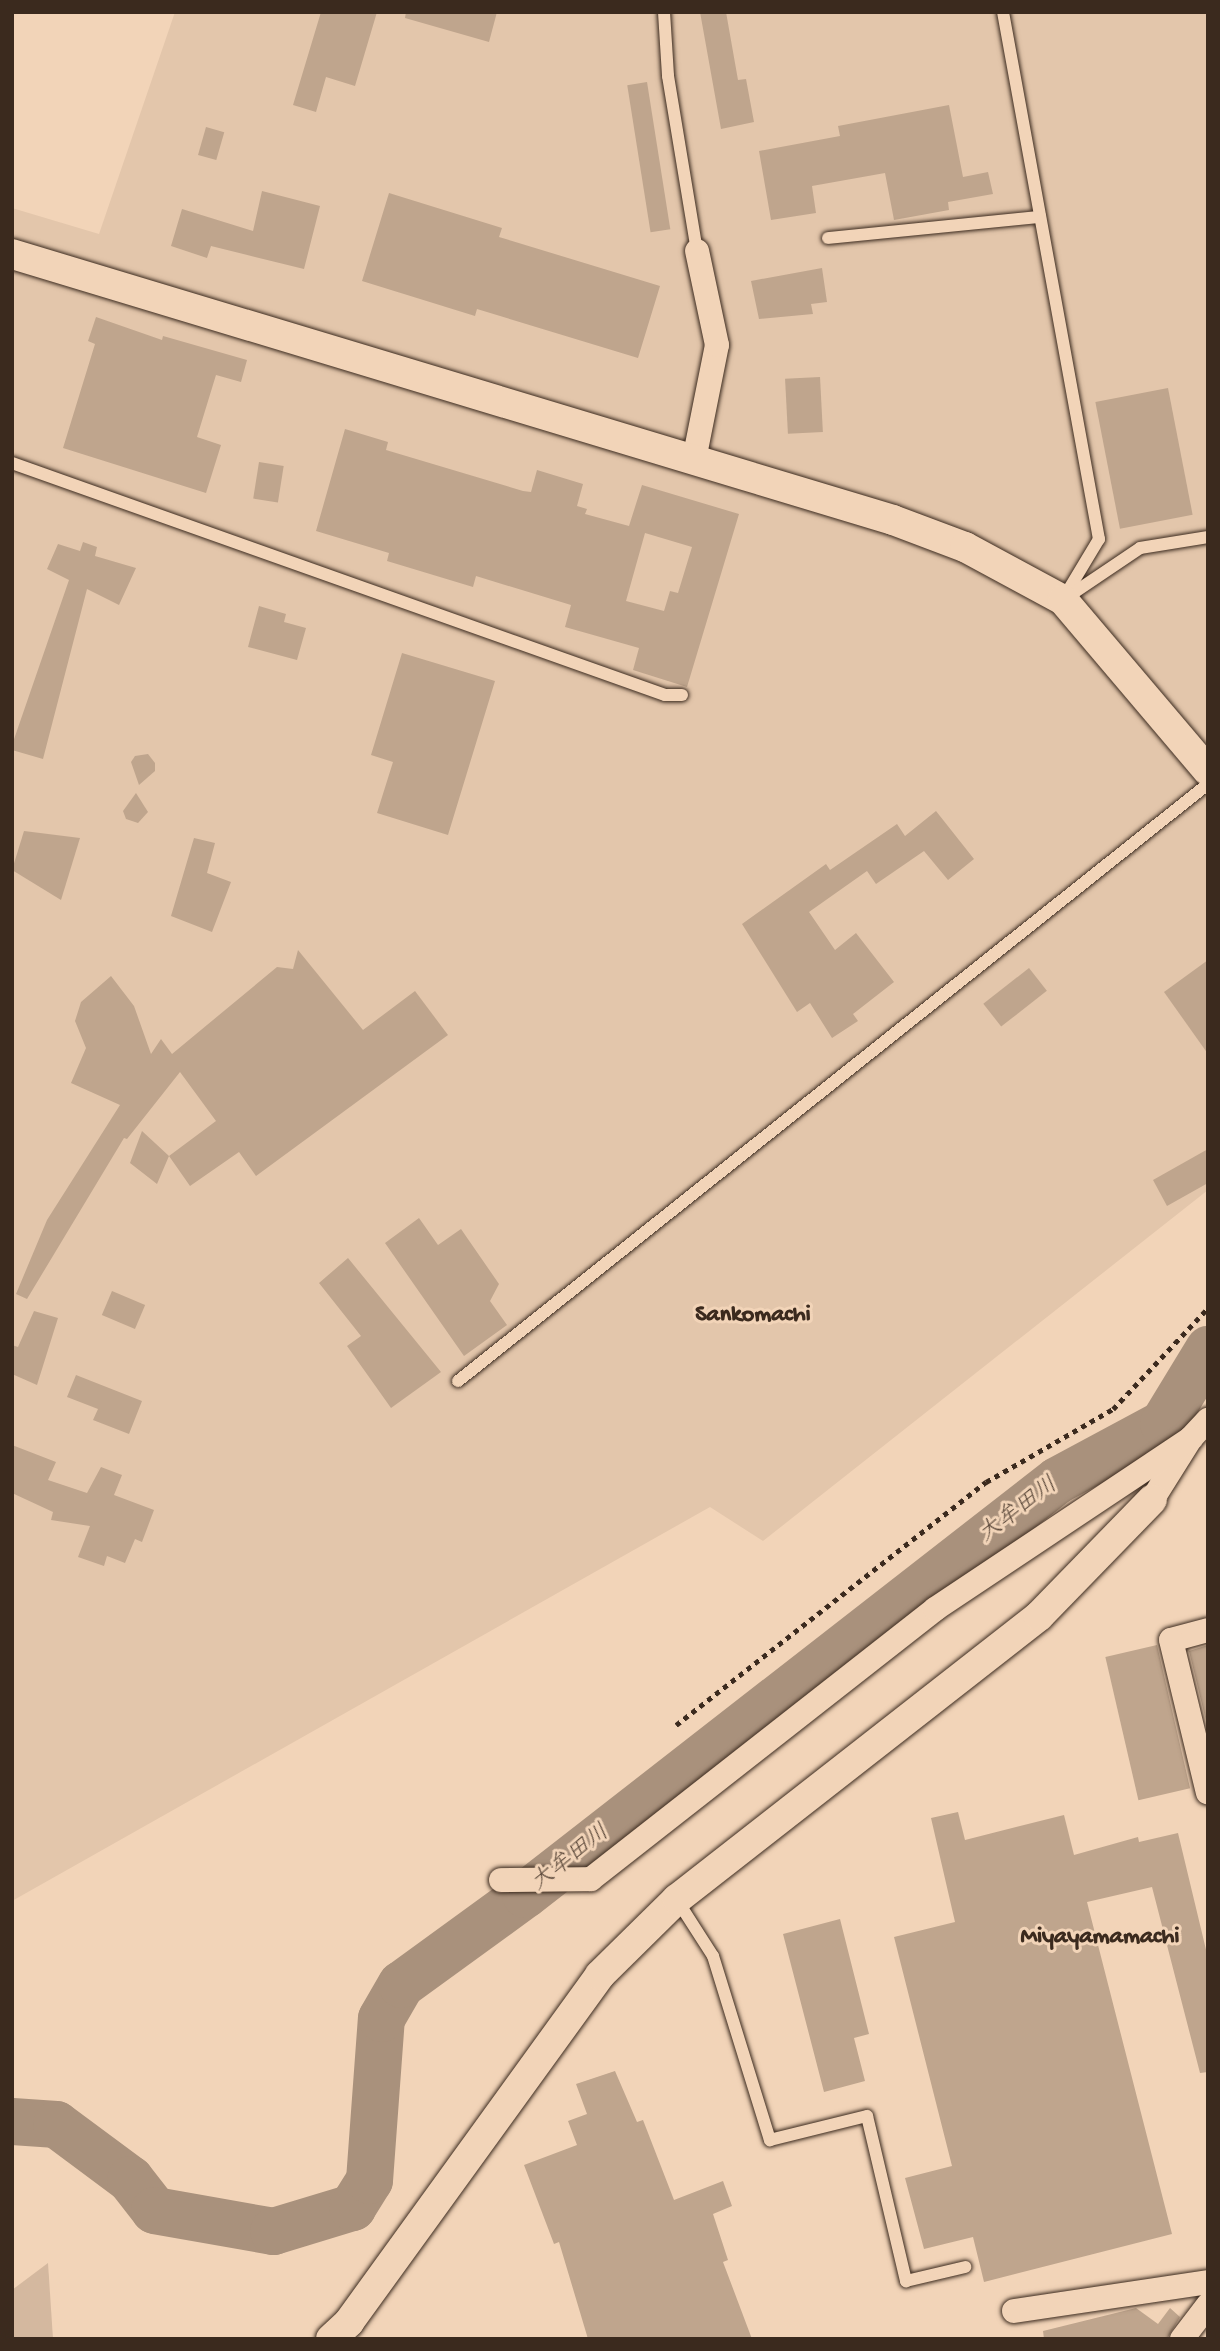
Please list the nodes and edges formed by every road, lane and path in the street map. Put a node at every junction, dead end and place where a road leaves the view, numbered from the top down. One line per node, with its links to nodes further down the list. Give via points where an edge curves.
1 (664, 12): 5 (lane, via 668,76)
2 (1003, 12): 3 (lane)
3 (1040, 217): 4 (lane); 10 (lane, via 1099,538)
4 (828, 238)
5 (697, 251): 7 (street, via 717,345)
6 (12, 254): 7 (street)
7 (694, 460): 10 (street, via 965,547)
8 (12, 463): 11 (lane, via 664,695)
9 (1208, 537): 10 (lane, via 1139,548)
10 (1063, 600): 12 (street)
11 (682, 695)
12 (1208, 771)
13 (1208, 784): 15 (lane)
14 (1208, 1308): 19 (path, via 1113,1409 986,1482)
15 (458, 1381)
16 (1199, 1429): 17 (street); 22 (street, via 935,1608 591,1879)
17 (1152, 1500): 23 (street, via 1039,1616)
18 (1208, 1630): 20 (street, via 1171,1640)
19 (676, 1725)
20 (1204, 1758): 21 (street)
21 (1208, 1793)
22 (501, 1880)
23 (677, 1899): 24 (lane, via 713,1956 770,2140 867,2116 906,2281); 28 (street, via 600,1975 349,2322)
24 (965, 2267)
25 (1208, 2282): 27 (street)
26 (1208, 2305): 29 (street)
27 (1014, 2311)
28 (331, 2339)
29 (1182, 2339)

